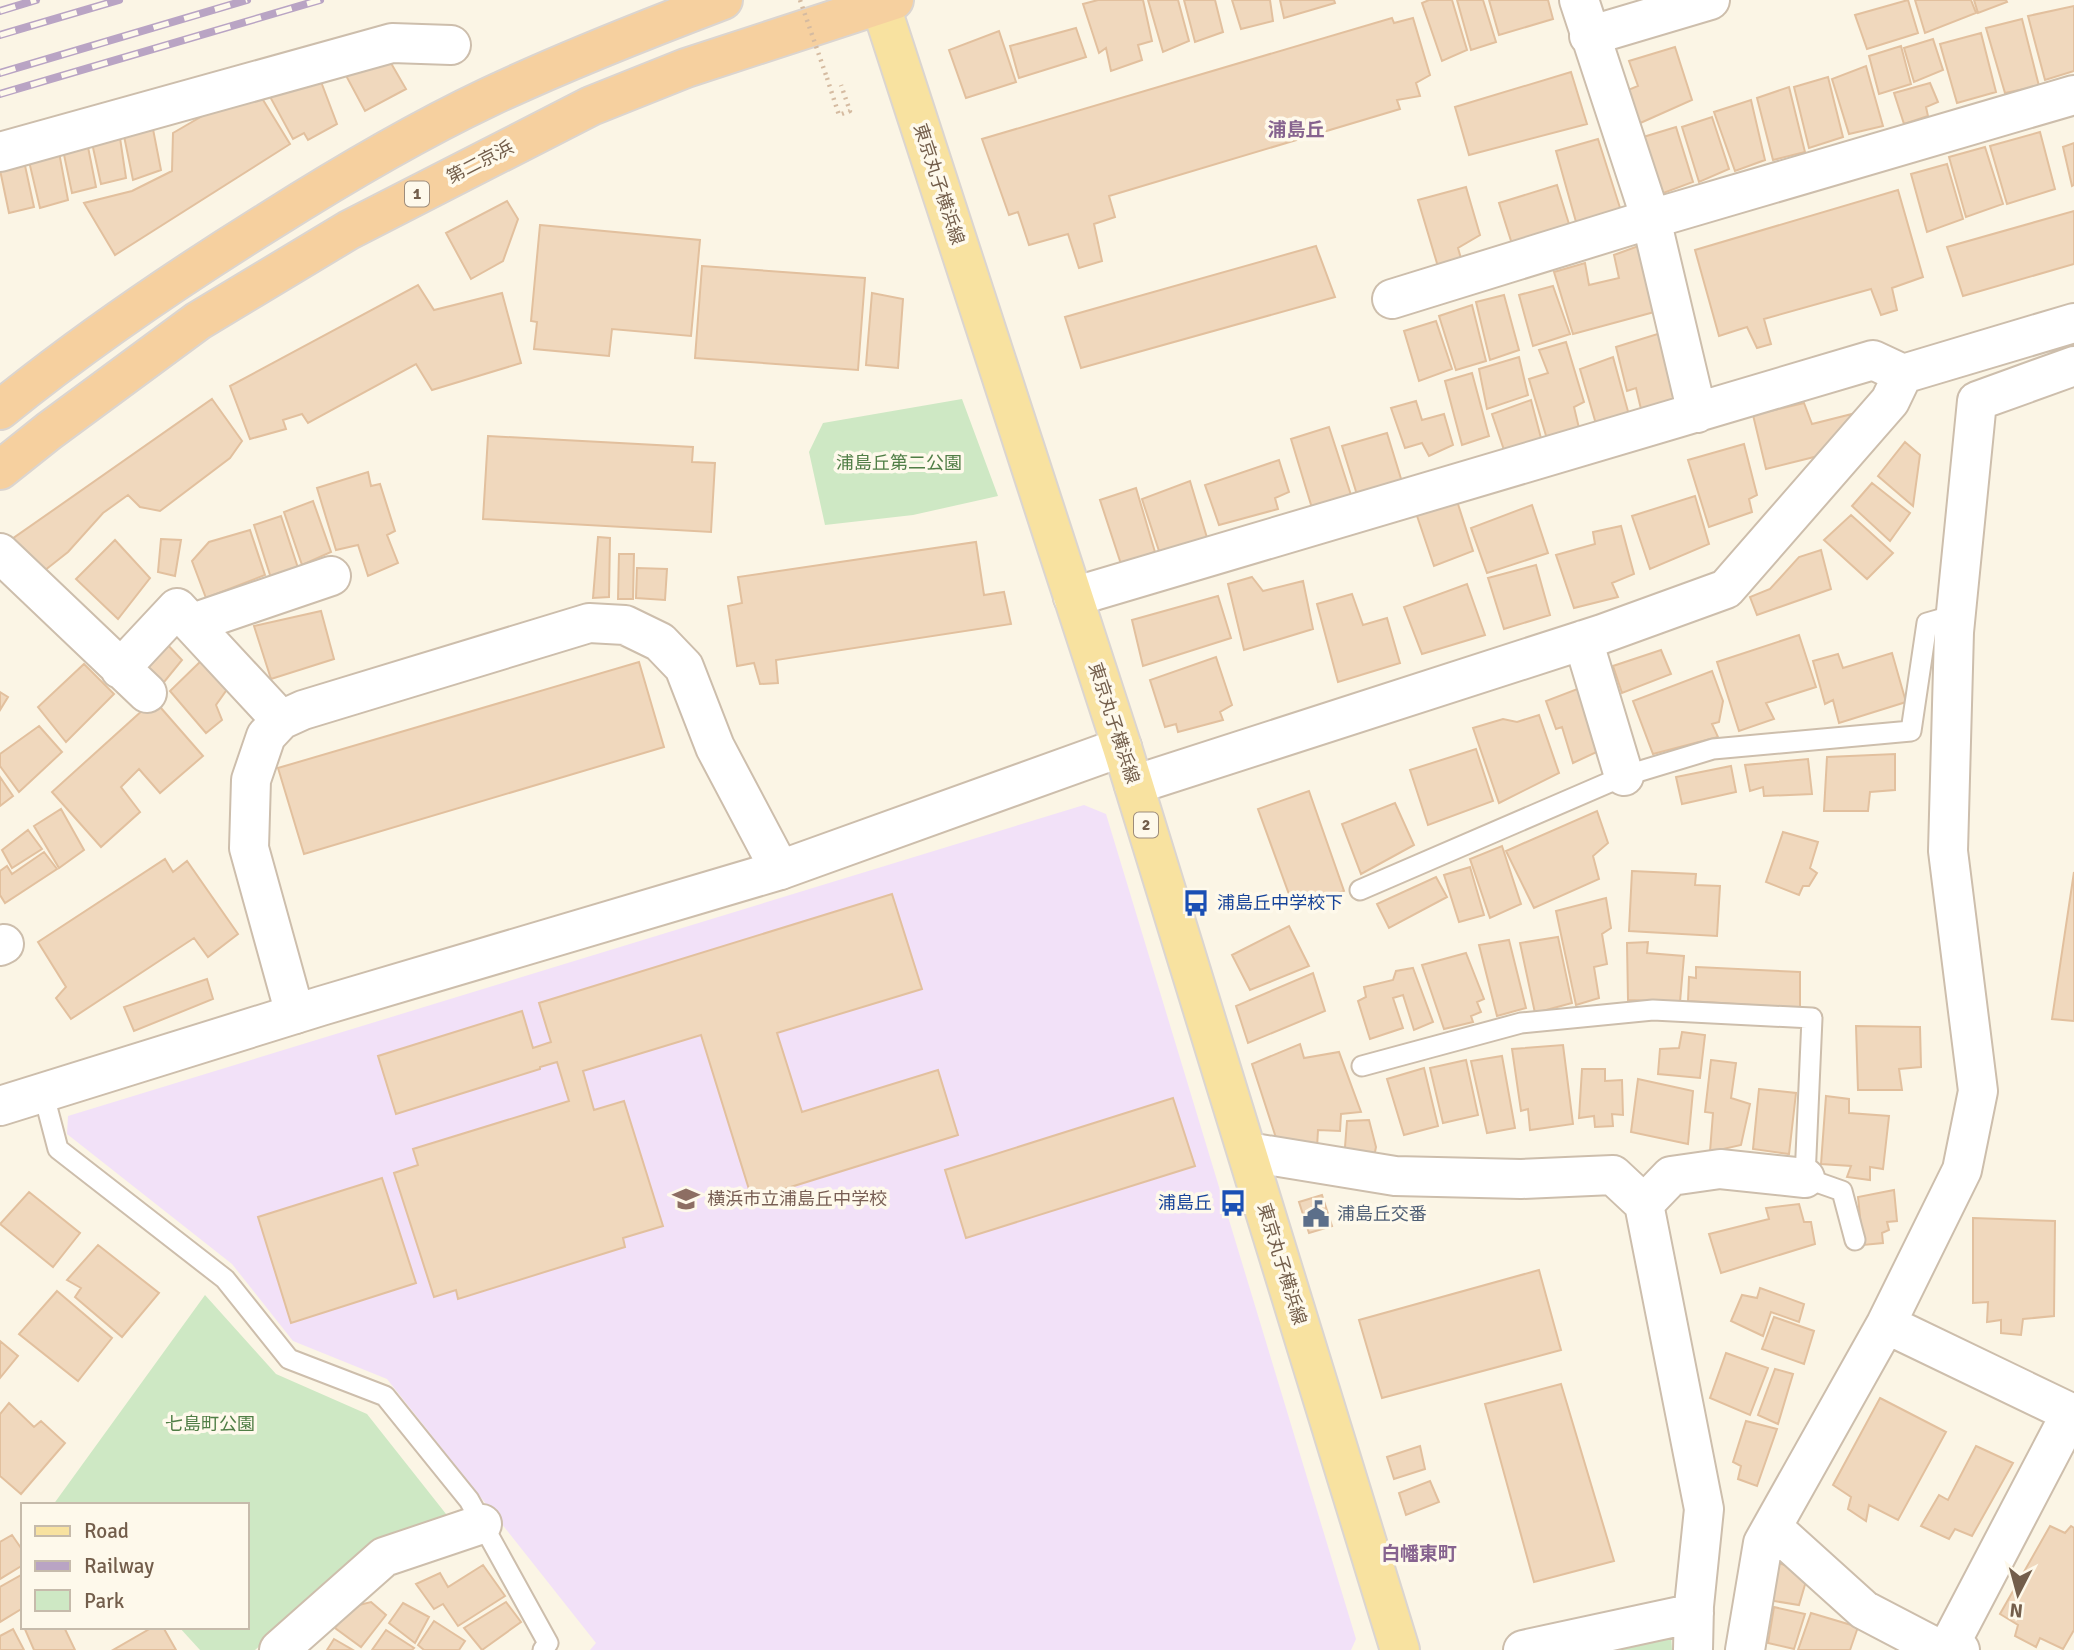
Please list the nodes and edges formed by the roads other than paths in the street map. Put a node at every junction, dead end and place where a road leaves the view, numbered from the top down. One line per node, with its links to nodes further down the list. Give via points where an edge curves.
1 (723, 0): 13 (highway, via 486,98 328,184 180,277)
2 (1710, 0): 4 (street)
3 (885, 1): 15 (highway, 第二京浜 / 1, via 591,106 349,230 198,321); 18 (main road, 東京丸子横浜線 / 2)
4 (1584, 18): 8 (street)
5 (452, 45): 7 (street, via 392,43)
6 (2074, 95): 8 (street)
7 (0, 152)
8 (1651, 219): 9 (street); 14 (street)
9 (1392, 299)
10 (2074, 323): 12 (street)
11 (2074, 366): 19 (street, via 1977,401)
12 (1903, 374): 14 (street, via 1873,360); 21 (street, via 1891,401 1726,589)
13 (0, 410)
14 (1697, 413): 18 (street)
15 (0, 470)
16 (0, 553): 20 (street, via 134,681 177,608)
17 (331, 576): 20 (street)
18 (1073, 597): 23 (main road, 東京丸子横浜線 / 2)
19 (1955, 615): 24 (lane, via 1927,623 1911,731 1713,749); 36 (street, via 1948,851 1978,1091 1962,1170)
20 (193, 623): 22 (street)
21 (1583, 640): 24 (street); 25 (street)
22 (281, 720): 26 (street, via 589,623 625,625 660,642 684,667 715,747); 28 (street, via 266,736 251,780 249,848)
23 (1122, 747): 25 (main road, 東京丸子横浜線 / 2); 26 (street)
24 (1623, 776): 27 (lane)
25 (1134, 785): 32 (main road, 東京丸子横浜線 / 2)
26 (780, 870): 28 (street)
27 (1360, 890)
28 (295, 1014): 30 (street)
29 (1362, 1066): 33 (lane, via 1521,1023 1653,1010 1812,1018)
30 (43, 1092): 31 (street); 37 (lane, via 58,1149 225,1279 289,1359 385,1396 469,1500)
31 (0, 1106)
32 (1248, 1152): 34 (street, via 1395,1176 1521,1179 1613,1175); 43 (main road, 東京丸子横浜線 / 2)
33 (1805, 1178): 34 (street, via 1720,1169 1671,1176); 35 (lane, via 1842,1191)
34 (1644, 1204): 39 (street, via 1704,1509)
35 (1855, 1240)
36 (1886, 1324): 38 (street); 40 (street, via 2071,1413)
37 (482, 1524): 41 (street, via 384,1557); 42 (lane, via 548,1643)
38 (1772, 1527): 40 (street, via 1864,1610 1933,1646); 45 (street, via 1763,1543)
39 (1693, 1632): 44 (street)
40 (1955, 1647)
41 (279, 1650)
42 (543, 1650)
43 (1400, 1650)
44 (1523, 1650)
45 (1745, 1650)

